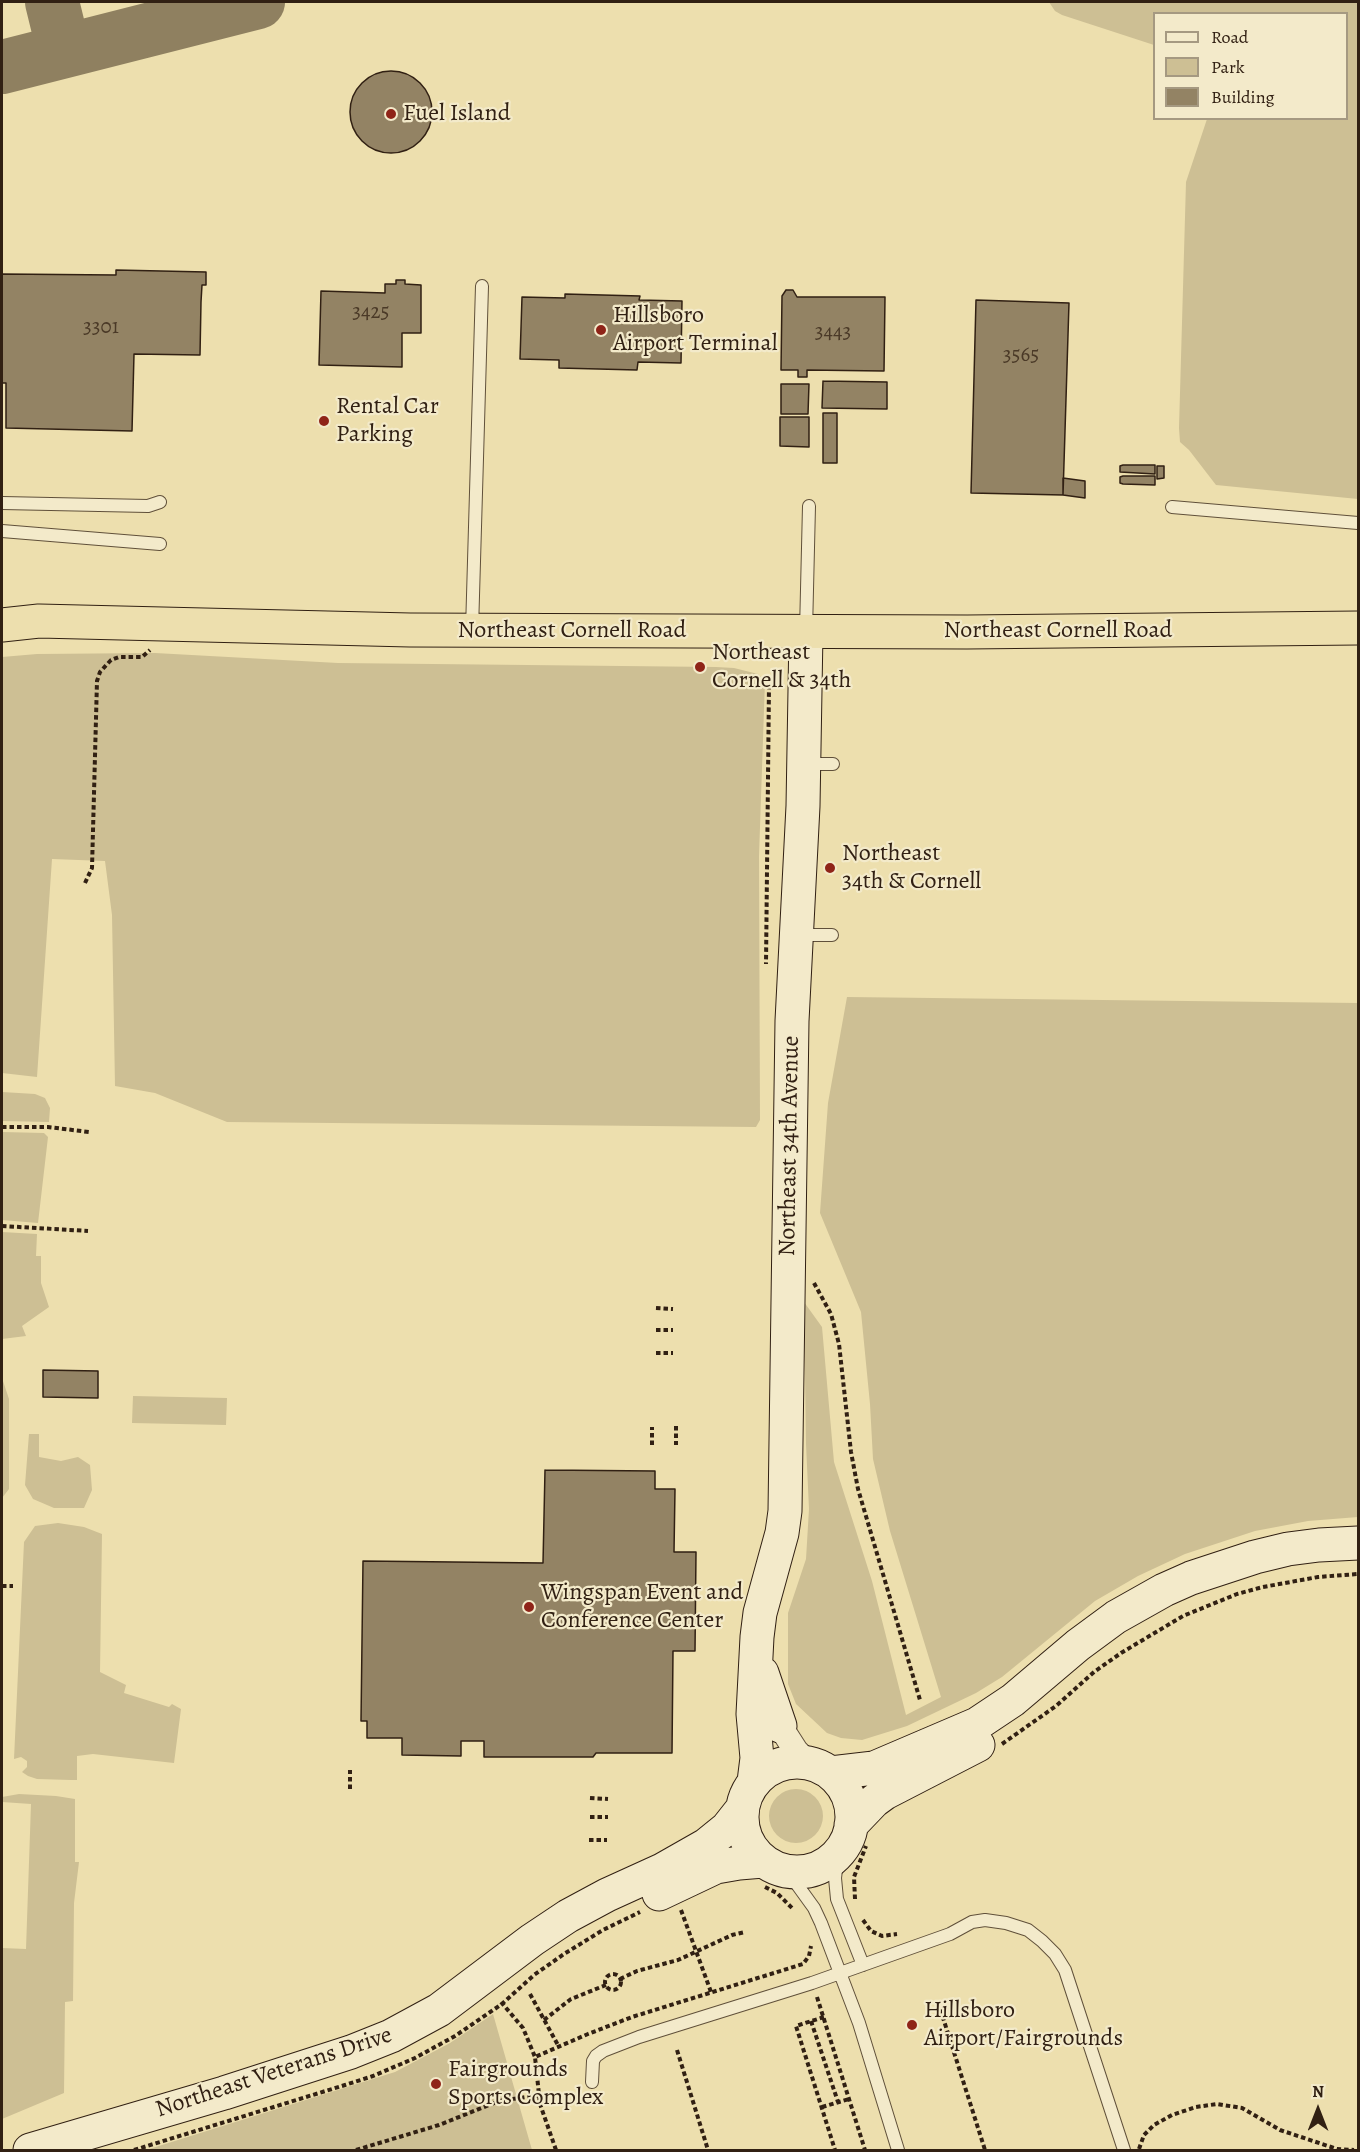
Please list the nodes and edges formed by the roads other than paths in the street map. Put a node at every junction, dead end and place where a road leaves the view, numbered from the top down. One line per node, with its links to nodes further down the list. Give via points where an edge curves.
1 (482, 286): 11 (lane)
2 (160, 502): 3 (lane, via 148,506)
3 (2, 503)
4 (809, 506): 12 (lane)
5 (1172, 507): 6 (lane)
6 (1359, 523)
7 (2, 531): 8 (lane)
8 (160, 544)
9 (2, 625): 11 (highway, Northeast Cornell Road, via 39,621)
10 (1359, 628): 12 (highway, Northeast Cornell Road)
11 (472, 630): 12 (highway, Northeast Cornell Road)
12 (806, 632): 13 (street, Northeast 34th Avenue, via 818,764)
13 (796, 935): 14 (lane); 17 (street, Northeast 34th Avenue, via 785,1511 760,1613)
14 (832, 935)
15 (1359, 1543): 19 (street, via 1288,1550 1191,1578 1097,1630 1036,1682 977,1724 874,1767)
16 (1359, 1564): 21 (street, via 1259,1578 1174,1609 1104,1652 1016,1723 885,1793 874,1802)
17 (758, 1657): 18 (street, Northeast 34th Avenue); 20 (street, Northeast 34th Avenue, via 753,1714 757,1758)
18 (780, 1726): 19 (street, Northeast 34th Avenue, via 796,1751)
19 (819, 1767): 20 (street, via 792,1761 779,1764 765,1771); 21 (street, via 847,1794)
20 (748, 1796): 22 (street, via 742,1826); 26 (street, Northeast Veterans Drive, via 727,1828 706,1845 568,1916 439,2010 391,2036 224,2093)
21 (853, 1839): 22 (street, via 816,1869); 23 (lane, via 835,1878 837,1899)
22 (770, 1873): 24 (lane, via 814,1908); 27 (street, Northeast Veterans Drive, via 739,1863 717,1867 572,1936 453,2026 406,2052 357,2072)
23 (863, 1965): 24 (lane); 29 (lane, via 950,1934 972,1922 985,1920 1028,1930 1055,1954 1065,1970)
24 (839, 1973): 25 (lane, via 603,2051 593,2061); 28 (lane, via 859,2023)
25 (592, 2082)
26 (30, 2151)
27 (102, 2151)
28 (898, 2151)
29 (1124, 2151)

